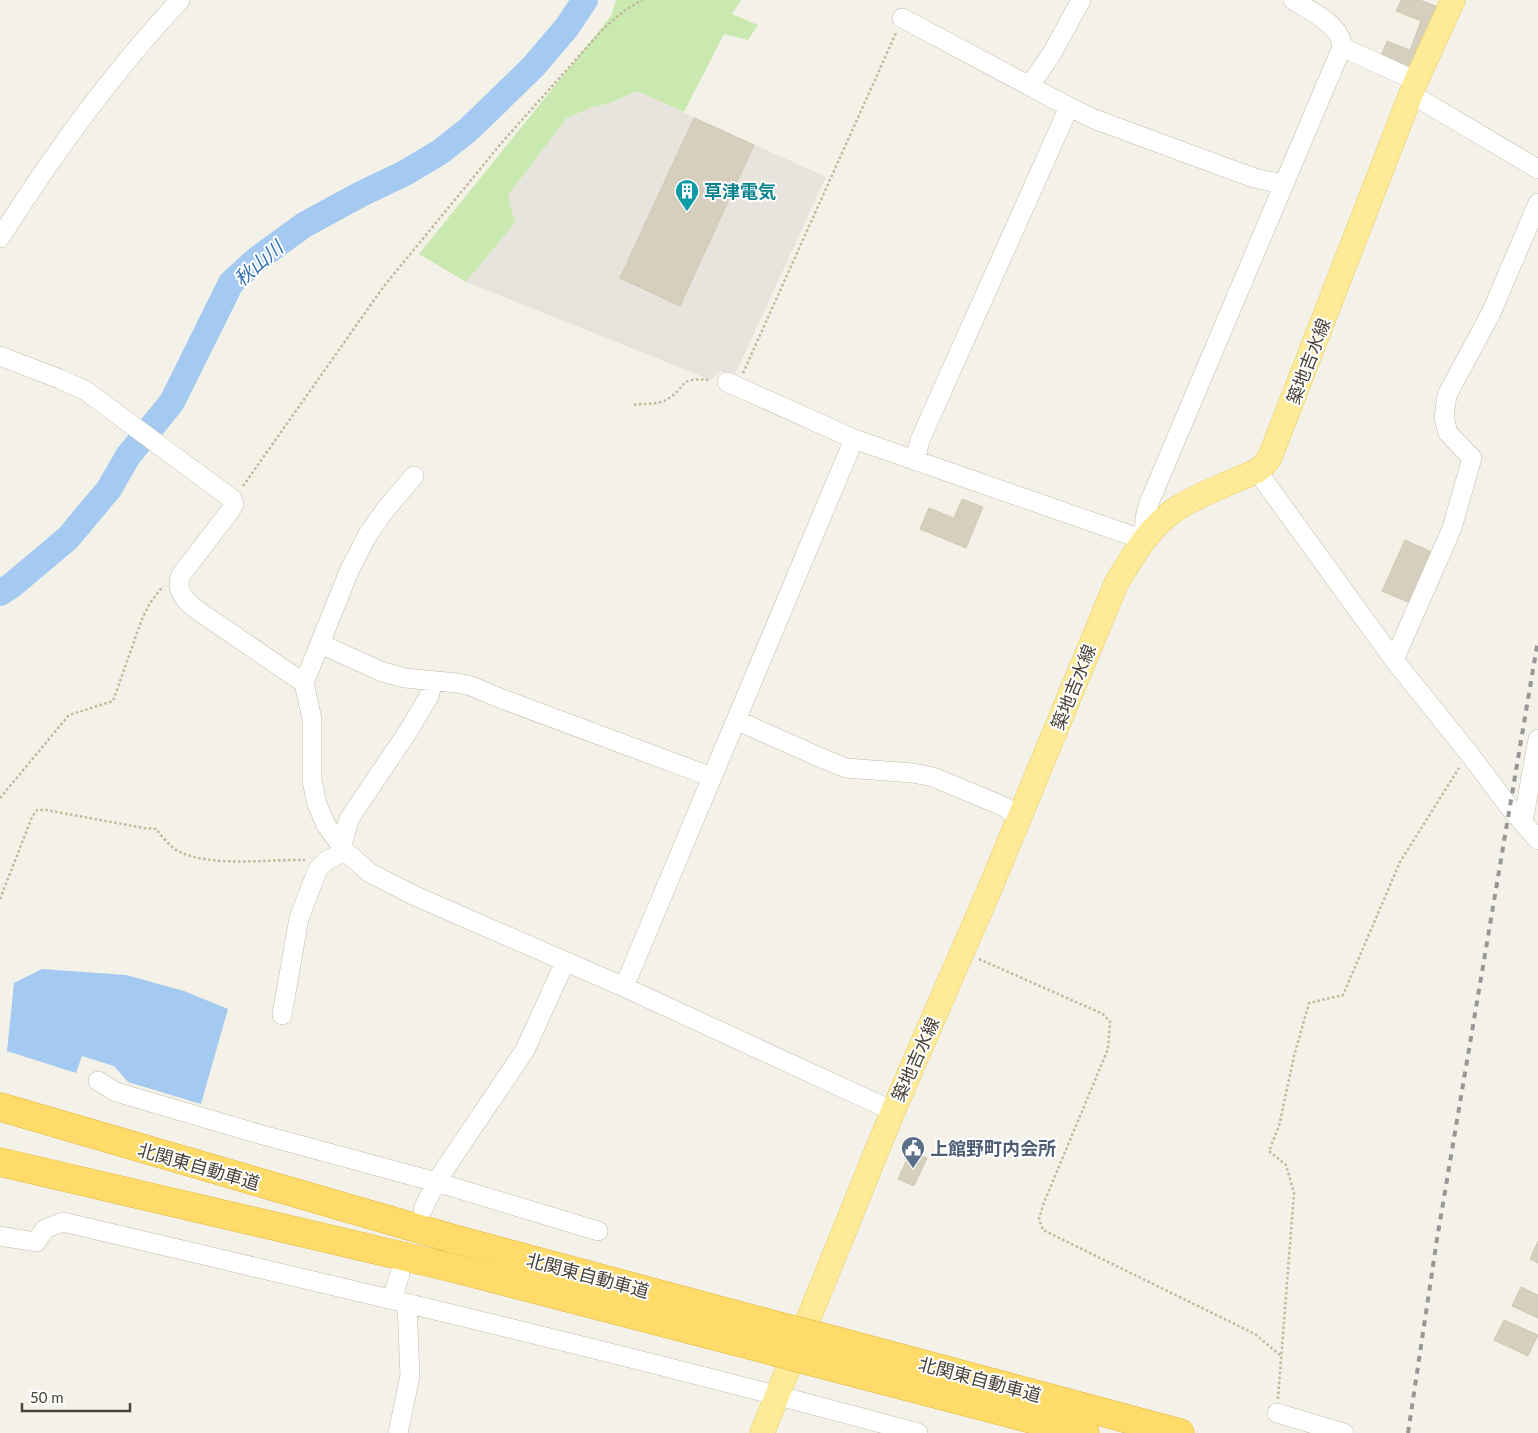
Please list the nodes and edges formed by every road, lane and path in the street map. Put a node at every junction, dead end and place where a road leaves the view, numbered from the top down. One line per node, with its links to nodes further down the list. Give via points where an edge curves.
1 (180, 0): 14 (street, via 121,66 86,112)
2 (642, 0): 22 (path, via 604,28 504,140 384,286)
3 (1081, 0): 8 (street, via 1052,55)
4 (1293, 0): 7 (street, via 1330,24 1342,40)
5 (1453, 0): 9 (main road, 築地吉水線)
6 (902, 18): 8 (street); 16 (path)
7 (1342, 47): 9 (street); 12 (street)
8 (1030, 85): 10 (street)
9 (1413, 87): 11 (street); 20 (main road, 築地吉水線, via 1274,449)
10 (1069, 107): 12 (street, via 1254,178); 19 (street, via 920,440)
11 (1538, 169)
12 (1283, 184): 23 (street, via 1149,503)
13 (1538, 203): 26 (street, via 1490,314 1447,395 1444,418 1448,433 1472,458 1452,528)
14 (0, 238)
15 (0, 356): 22 (street, via 86,391)
16 (732, 384): 17 (path, via 693,379 685,381 664,401); 18 (street)
17 (634, 405)
18 (854, 439): 19 (street); 29 (street)
19 (916, 461): 23 (street)
20 (1257, 471): 23 (main road, 築地吉水線, via 1190,501 1163,520); 26 (street)
21 (414, 476): 25 (street, via 367,536)
22 (234, 491): 28 (street, via 234,504 230,511 181,575 178,586 197,610)
23 (1144, 540): 34 (main road, 築地吉水線, via 1127,564 1107,605)
24 (164, 584): 33 (path, via 142,619 113,701 69,715)
25 (320, 644): 27 (street, via 383,672); 28 (street)
26 (1394, 660): 31 (street)
27 (433, 682): 32 (street, via 472,686); 37 (street, via 429,696 409,730 349,819)
28 (304, 683): 37 (street, via 312,720 312,781 317,804 326,825)
29 (736, 720): 32 (street); 34 (street, via 846,768 933,777 1005,807)
30 (1538, 739): 35 (street)
31 (1471, 756): 35 (street); 56 (path, via 1451,780 1400,862 1343,995 1309,1002 1279,1126 1269,1151 1286,1165 1294,1193)
32 (712, 777): 42 (street)
33 (0, 798)
34 (1019, 818): 40 (main road, 築地吉水線)
35 (1523, 822): 36 (street)
36 (1538, 840)
37 (343, 848): 38 (street); 41 (street, via 370,873)
38 (326, 861): 39 (path, via 199,858 176,850 156,829 37,810); 43 (street, via 318,869 299,918)
39 (0, 899)
40 (962, 952): 46 (main road, 築地吉水線); 56 (path, via 1103,1014 1110,1022 1108,1049 1043,1205 1039,1219 1043,1230 1254,1334)
41 (564, 962): 42 (street); 48 (street, via 525,1050)
42 (624, 987): 46 (street)
43 (282, 1015)
44 (98, 1081): 48 (street, via 116,1092)
45 (0, 1107): 54 (highway, 北関東自動車道)
46 (893, 1111): 57 (main road, 築地吉水線)
47 (0, 1162): 54 (highway, 北関東自動車道, via 449,1267)
48 (436, 1182): 49 (street); 50 (street)
49 (423, 1209)
50 (598, 1231)
51 (0, 1236): 53 (street, via 36,1242 45,1229 63,1222)
52 (400, 1274): 53 (street)
53 (400, 1301): 57 (street); 59 (street, via 410,1376)
54 (779, 1339): 55 (highway, 北関東自動車道, bridge)
55 (818, 1350): 62 (highway, 北関東自動車道); 63 (highway, 北関東自動車道)
56 (1281, 1356): 58 (path)
57 (778, 1395): 60 (main road, 築地吉水線); 61 (street)
58 (1277, 1413): 64 (street)
59 (398, 1433)
60 (762, 1433)
61 (918, 1433)
62 (1085, 1433)
63 (1180, 1433)
64 (1344, 1433)

